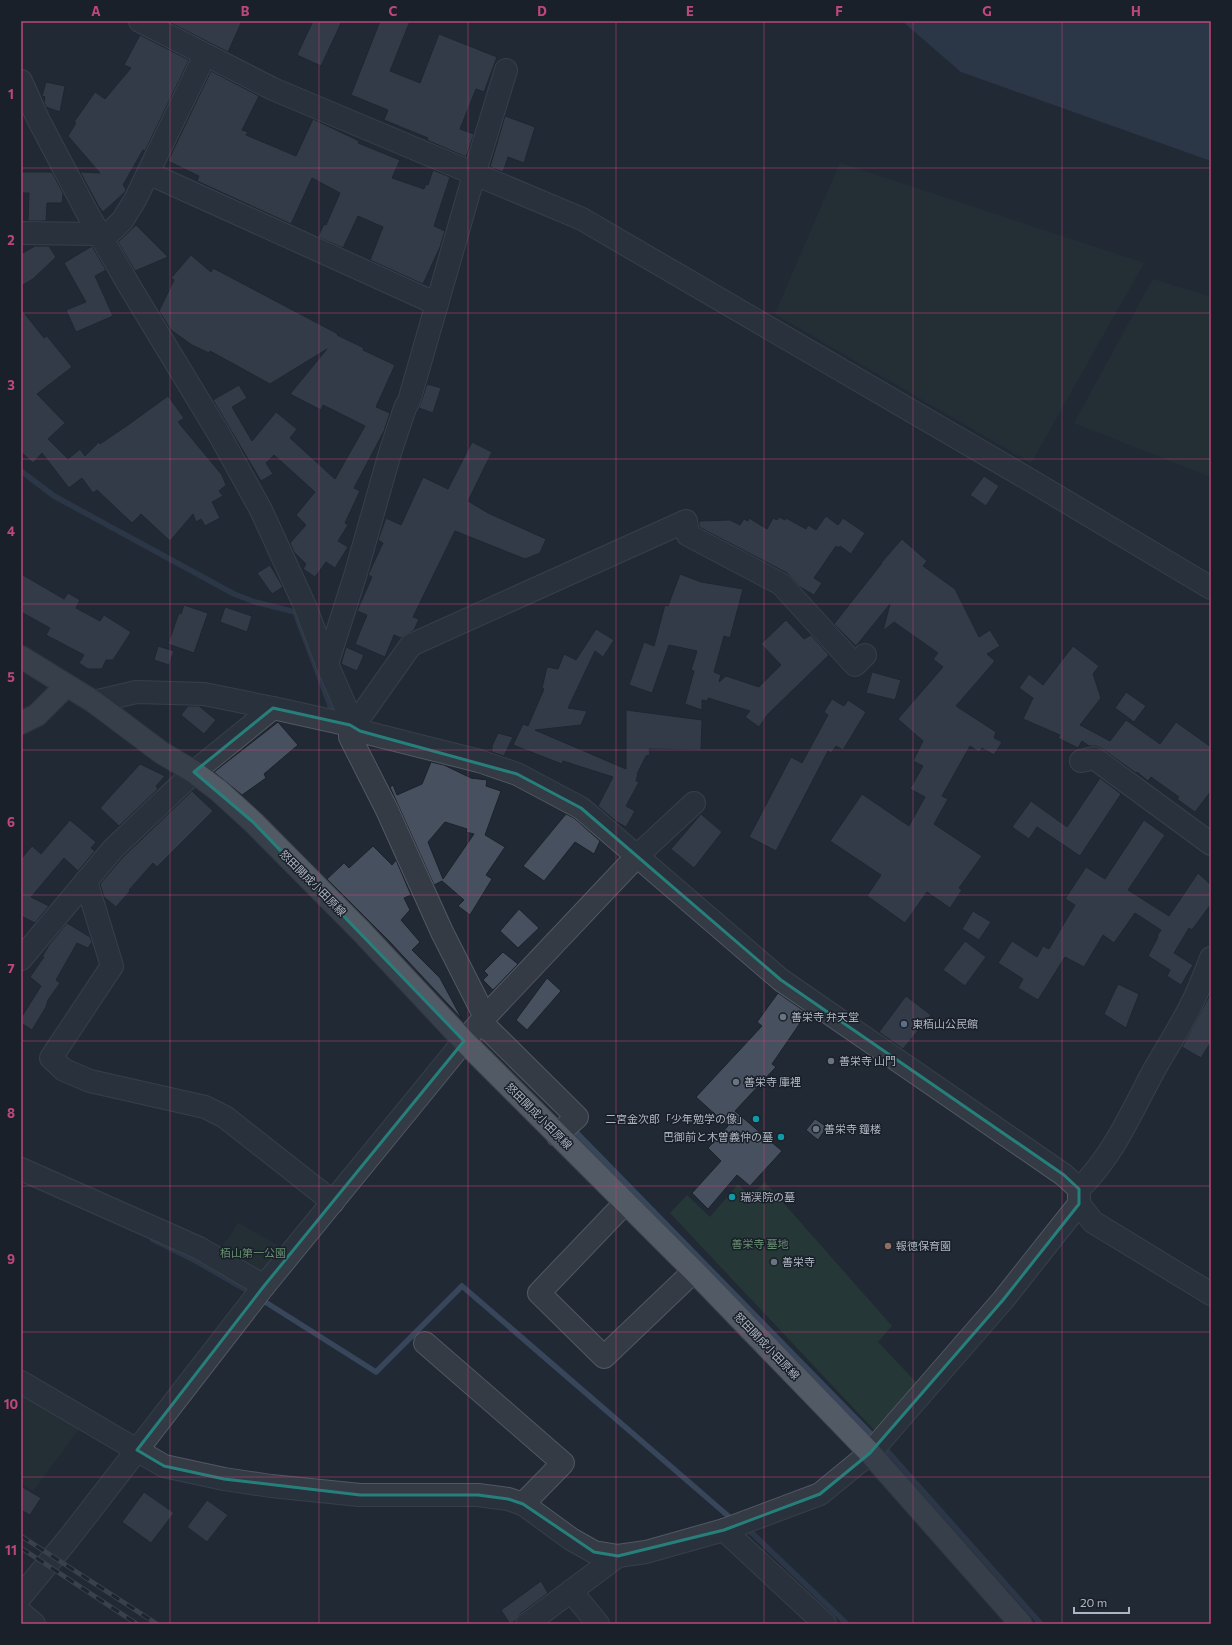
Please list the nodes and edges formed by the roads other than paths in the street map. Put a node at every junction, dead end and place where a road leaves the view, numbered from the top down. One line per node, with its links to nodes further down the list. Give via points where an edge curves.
1 (140, 21): 2 (street)
2 (205, 55): 5 (street); 6 (street, via 273,89)
3 (506, 70): 6 (street)
4 (21, 81): 8 (street, via 38,119)
5 (148, 173): 8 (street, via 122,221); 9 (street)
6 (474, 175): 9 (street); 10 (street, via 582,219)
7 (21, 233): 8 (street)
8 (101, 237): 13 (street, via 219,434 261,510)
9 (437, 304): 13 (street)
10 (1211, 588)
11 (865, 655): 18 (street, via 855,665 781,584 688,535 686,521 411,645 360,717)
12 (21, 657): 14 (main road, 怒田開成小田原線)
13 (327, 664): 18 (street, via 350,717)
14 (66, 686): 15 (main road, 怒田開成小田原線); 17 (main road, via 37,714)
15 (94, 702): 16 (street, via 136,692 172,692 204,694); 20 (main road, 怒田開成小田原線, via 162,753)
16 (273, 708): 18 (street); 20 (street)
17 (21, 723)
18 (343, 724): 23 (street, via 360,731 479,761 518,774 581,808); 27 (street, via 387,810 442,932)
19 (1081, 761): 22 (street, via 1094,758)
20 (194, 772): 24 (street, via 113,849); 27 (main road, 怒田開成小田原線, via 253,822 355,926)
21 (694, 803): 23 (street)
22 (1211, 844)
23 (638, 856): 27 (street); 30 (street, via 782,980 1064,1175)
24 (86, 881): 26 (street); 31 (street, via 112,966 51,1058 64,1070 90,1081 205,1107 225,1117)
25 (1211, 958): 30 (street, via 1195,998 1117,1141)
26 (21, 959)
27 (477, 1026): 28 (main road, 怒田開成小田原線); 28 (street, via 485,1026 577,1116); 31 (street)
28 (558, 1135): 32 (main road, 怒田開成小田原線)
29 (21, 1168): 34 (street, via 199,1248)
30 (1079, 1197): 35 (street, via 1093,1222); 39 (street, via 1003,1300)
31 (333, 1202): 34 (street)
32 (625, 1203): 33 (main road, 怒田開成小田原線); 33 (street, via 539,1293 604,1357)
33 (694, 1271): 39 (main road, 怒田開成小田原線)
34 (264, 1286): 38 (street)
35 (1211, 1294)
36 (425, 1344): 40 (street, via 563,1463)
37 (21, 1382): 38 (street)
38 (137, 1450): 40 (street, via 164,1466 271,1486 360,1495 478,1495); 44 (street)
39 (870, 1453): 41 (street, via 820,1494); 50 (main road, 怒田開成小田原線)
40 (523, 1504): 42 (street, via 571,1539 594,1552)
41 (724, 1530): 42 (street, via 646,1552); 49 (street)
42 (618, 1556): 43 (street)
43 (571, 1591): 46 (street); 48 (street)
44 (21, 1596)
45 (21, 1613): 47 (street)
46 (529, 1623)
47 (34, 1624)
48 (598, 1624)
49 (825, 1624)
50 (1021, 1624)

